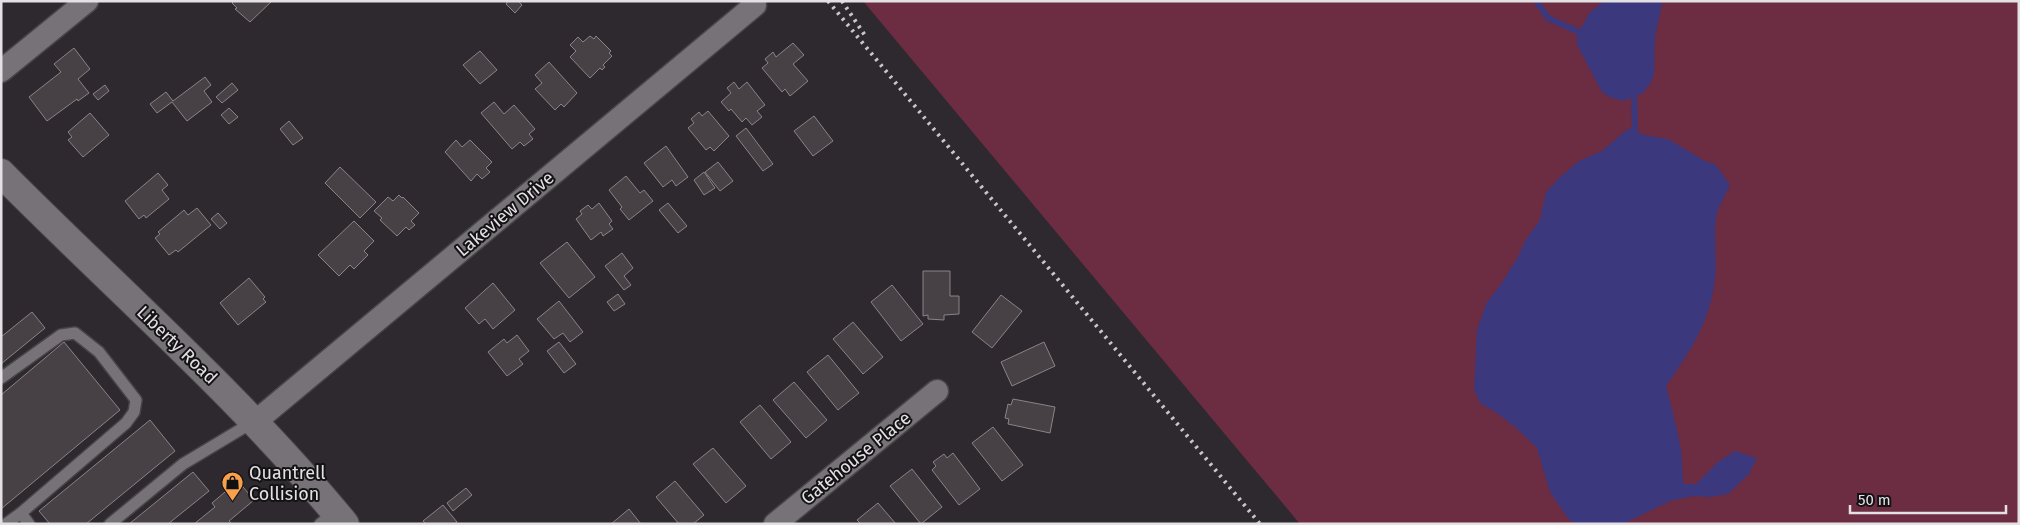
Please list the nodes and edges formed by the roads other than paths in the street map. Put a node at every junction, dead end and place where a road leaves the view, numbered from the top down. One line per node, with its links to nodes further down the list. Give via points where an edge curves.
1 (87, 1): 3 (street)
2 (755, 5): 7 (street, Lakeview Drive)
3 (1, 71)
4 (1, 173): 7 (main road, Liberty Road)
5 (1, 378): 8 (lane, via 61,335 75,332 99,352 136,400 134,412 126,423)
6 (937, 392): 13 (street, Gatehouse Place)
7 (255, 422): 9 (main road, Liberty Road, via 304,474); 12 (lane, via 183,464)
8 (21, 512): 10 (lane); 11 (lane)
9 (334, 520)
10 (6, 524)
11 (29, 524)
12 (110, 524)
13 (775, 524)

